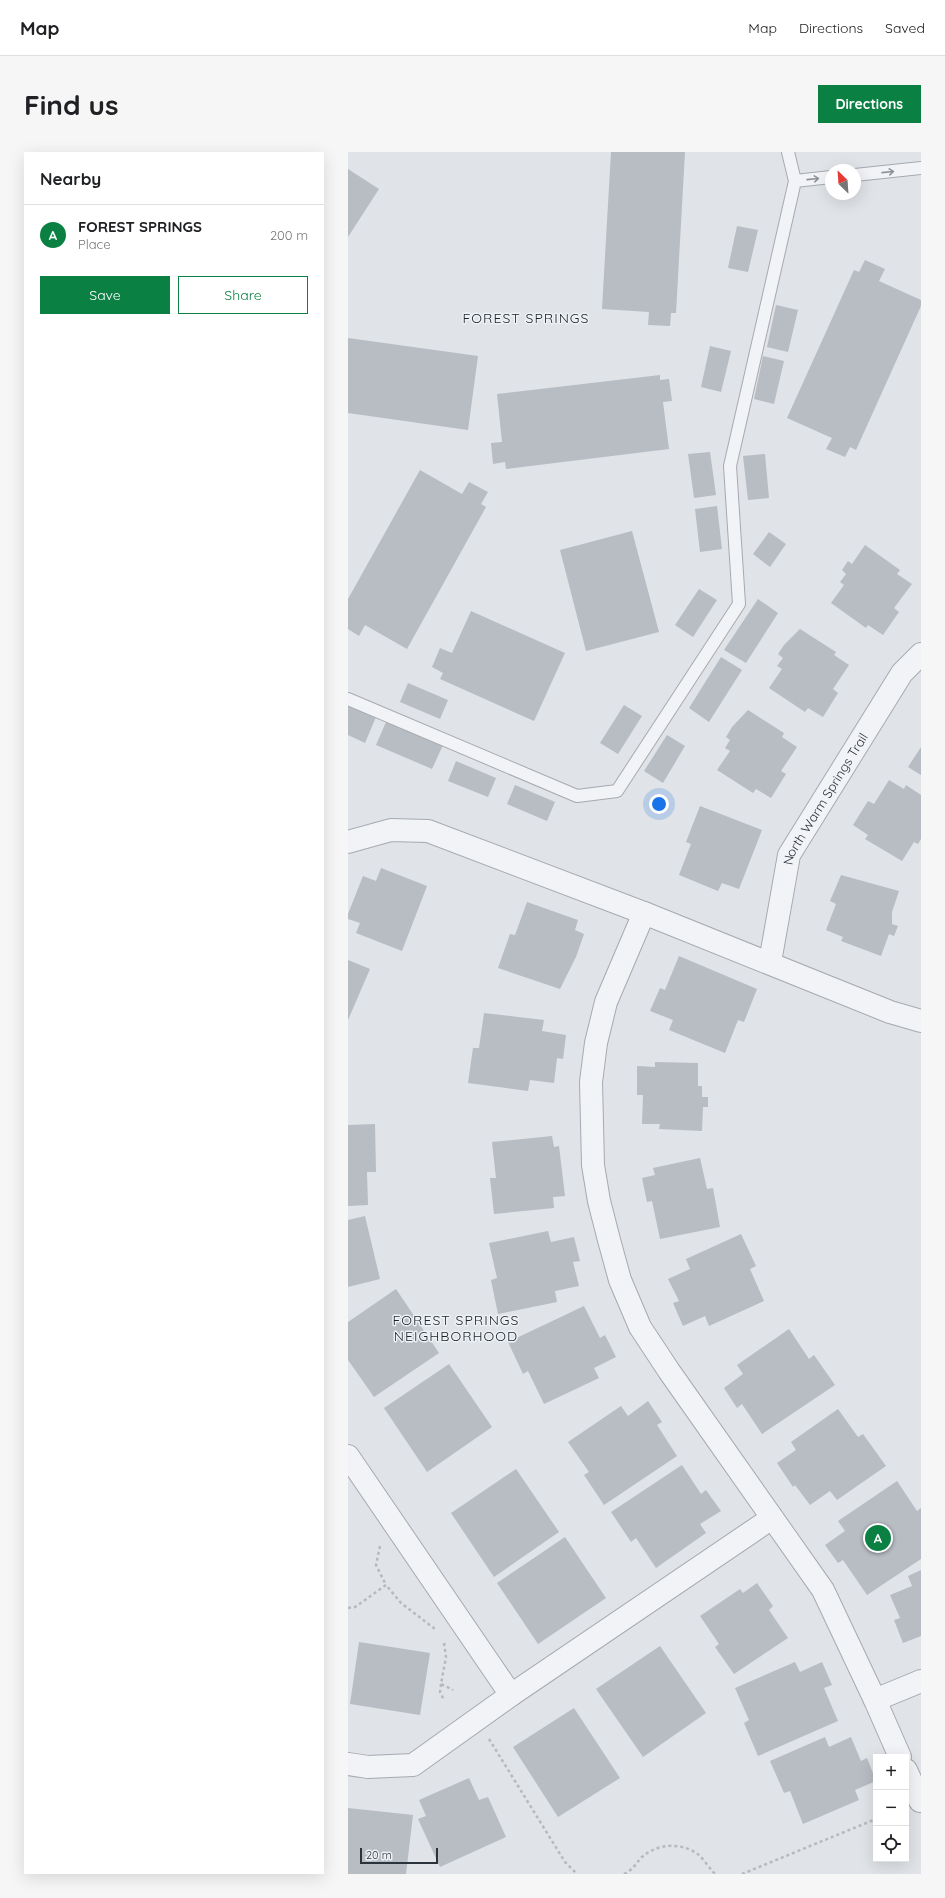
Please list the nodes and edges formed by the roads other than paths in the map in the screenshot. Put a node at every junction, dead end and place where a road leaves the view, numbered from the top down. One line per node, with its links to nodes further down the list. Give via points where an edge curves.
1 (788, 152): 5 (lane)
2 (921, 168): 3 (lane, one-way to 2)
3 (861, 174)
4 (825, 178): 5 (lane, one-way to 4)
5 (795, 181): 7 (lane, via 730,466 739,604 617,791 577,796)
6 (921, 654): 10 (street, North Warm Springs Trail, via 902,673 789,855)
7 (348, 699)
8 (348, 842): 9 (street, via 391,830 428,830)
9 (644, 913): 10 (street); 13 (street, via 606,1002 596,1043 590,1082 590,1118 593,1165 599,1201 620,1280 640,1327 668,1372)
10 (770, 962): 11 (street, via 890,1012)
11 (921, 1021)
12 (348, 1456): 15 (street)
13 (772, 1518): 15 (street); 16 (street, via 823,1590)
14 (921, 1681): 16 (street)
15 (511, 1695): 18 (street, via 413,1765 368,1767)
16 (875, 1700): 17 (street)
17 (899, 1754)
18 (348, 1764)
19 (909, 1777): 20 (street)
20 (920, 1801)

